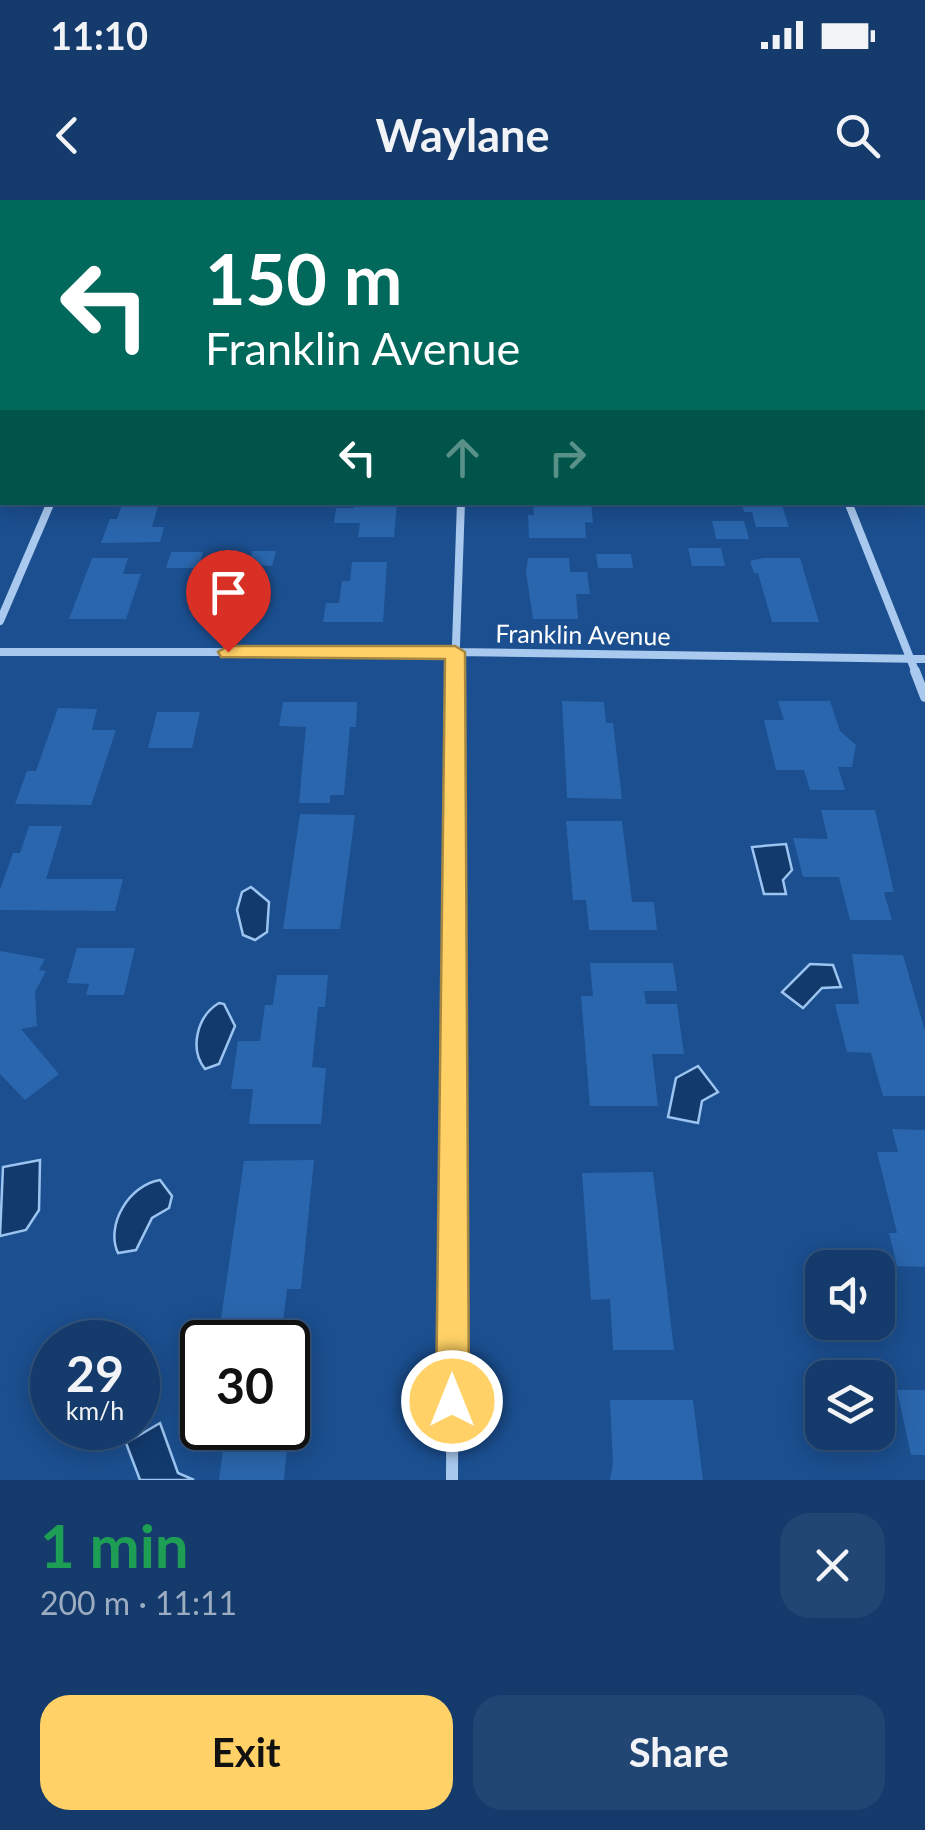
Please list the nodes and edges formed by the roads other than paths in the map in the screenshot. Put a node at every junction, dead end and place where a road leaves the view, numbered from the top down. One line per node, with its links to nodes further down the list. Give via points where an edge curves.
1 (50, 505): 4 (street)
2 (461, 505): 6 (street)
3 (849, 505): 8 (street)
4 (0, 621)
5 (0, 652): 6 (street, Franklin Avenue)
6 (455, 652): 8 (street, Franklin Avenue); 10 (street)
7 (925, 658): 8 (street, Franklin Avenue)
8 (910, 659): 9 (street)
9 (925, 697)
10 (452, 1480)

